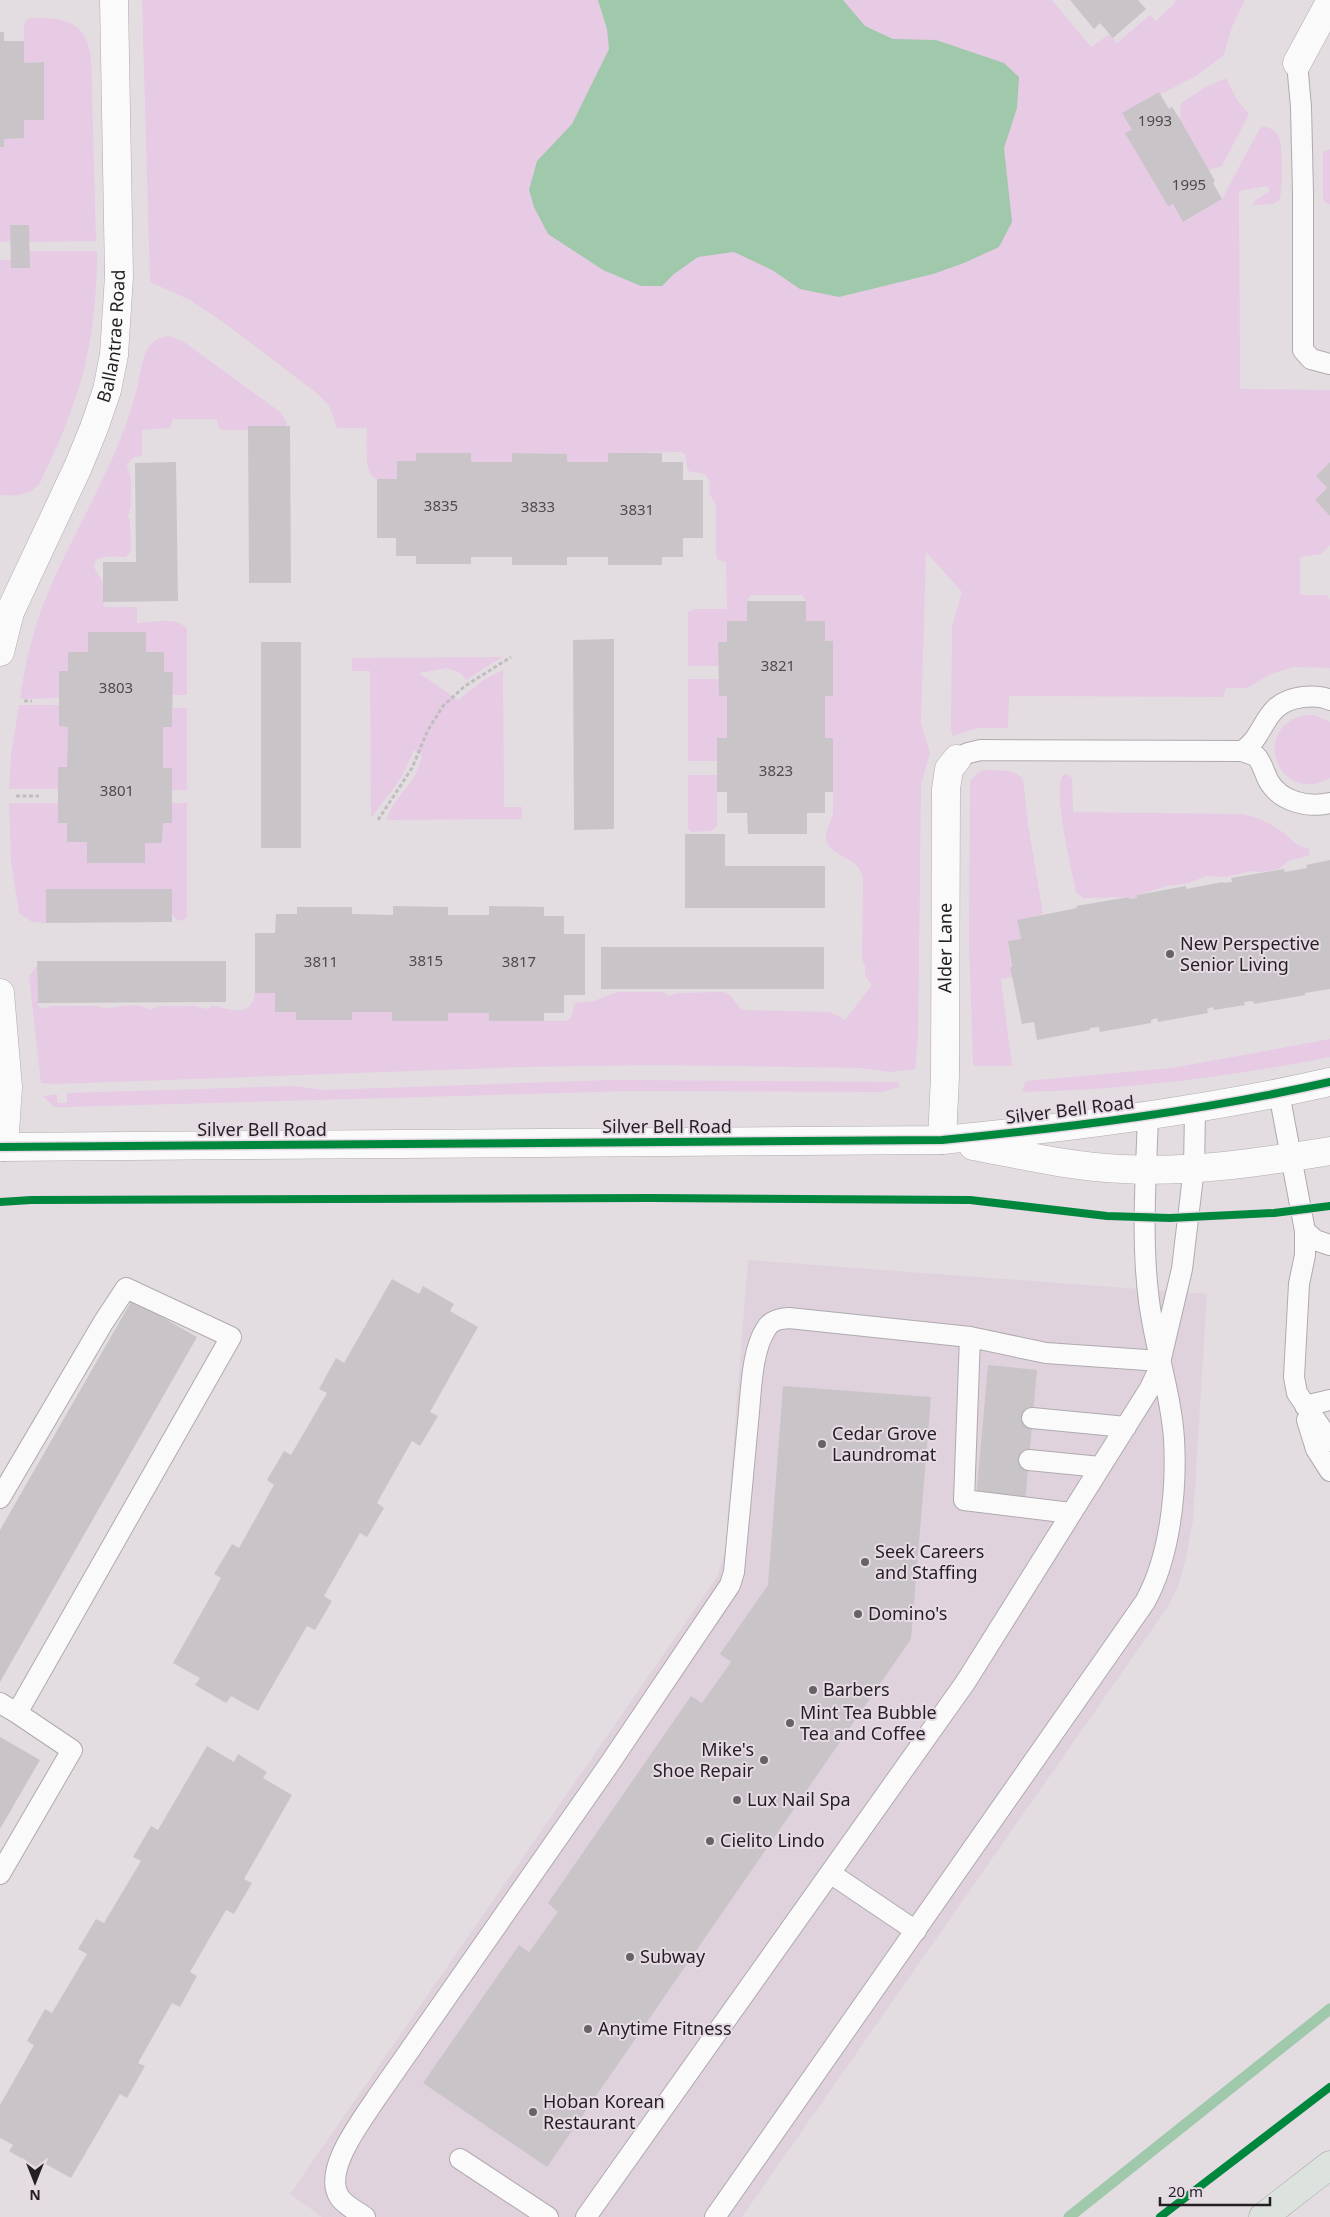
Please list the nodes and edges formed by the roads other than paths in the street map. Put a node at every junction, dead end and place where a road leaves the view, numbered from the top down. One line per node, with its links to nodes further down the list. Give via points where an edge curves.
1 (114, 0): 5 (street, Ballantrae Road, via 119,276 114,355 94,428 10,612)
2 (1330, 2): 3 (street)
3 (1297, 63): 4 (lane, via 1303,193 1303,350 1311,359)
4 (1330, 364)
5 (0, 652)
6 (1330, 700): 7 (lane, via 1309,696 1286,702 1273,711 1253,743)
7 (1242, 752): 8 (lane, via 981,750); 9 (lane, via 1256,756 1272,785 1287,797 1309,805)
8 (957, 759): 15 (street, Alder Lane, via 949,769 946,789)
9 (1330, 803)
10 (0, 994): 16 (street, via 8,1087)
11 (1330, 1082): 12 (street, Silver Bell Road)
12 (1279, 1093): 13 (street, Silver Bell Road); 18 (lane)
13 (1195, 1110): 14 (street, Silver Bell Road); 19 (lane)
14 (1148, 1116): 15 (street, Silver Bell Road); 20 (lane)
15 (942, 1140): 16 (street, Silver Bell Road); 20 (street, Silver Bell Road, via 1062,1162)
16 (1, 1151)
17 (1330, 1151): 18 (street, Silver Bell Road)
18 (1292, 1157): 19 (street, Silver Bell Road); 21 (lane)
19 (1194, 1168): 20 (street, Silver Bell Road); 24 (lane, via 1182,1269)
20 (1146, 1169): 24 (lane, via 1148,1294)
21 (1305, 1230): 22 (lane, via 1314,1240); 26 (lane, via 1306,1255 1299,1284 1294,1377 1297,1393)
22 (1330, 1245)
23 (970, 1338): 24 (lane, via 1046,1353); 35 (lane, via 975,1413 964,1500); 42 (lane, via 789,1318 771,1322 766,1328 757,1352 751,1390 734,1572 730,1585 344,2149 338,2165 338,2192 346,2204)
24 (1160, 1361): 29 (lane, via 1150,1388); 39 (lane, via 1174,1439 1168,1534 1155,1584)
25 (1330, 1400): 26 (lane)
26 (1305, 1406): 28 (lane); 30 (lane); 33 (lane, via 1316,1449)
27 (1032, 1418): 29 (lane)
28 (1330, 1424)
29 (1126, 1427): 32 (lane)
30 (1330, 1441)
31 (1028, 1460): 32 (lane)
32 (1100, 1467): 35 (lane)
33 (1330, 1470)
34 (0, 1498): 36 (lane, via 126,1288 231,1337)
35 (1071, 1513): 37 (lane, via 964,1683)
36 (8, 1708): 38 (lane, via 72,1750)
37 (830, 1873): 39 (lane); 44 (lane)
38 (0, 1874)
39 (916, 1931): 45 (lane)
40 (460, 2159): 43 (lane)
41 (1330, 2165): 46 (highway)
42 (365, 2217)
43 (548, 2217)
44 (586, 2217)
45 (715, 2217)
46 (1263, 2217)

